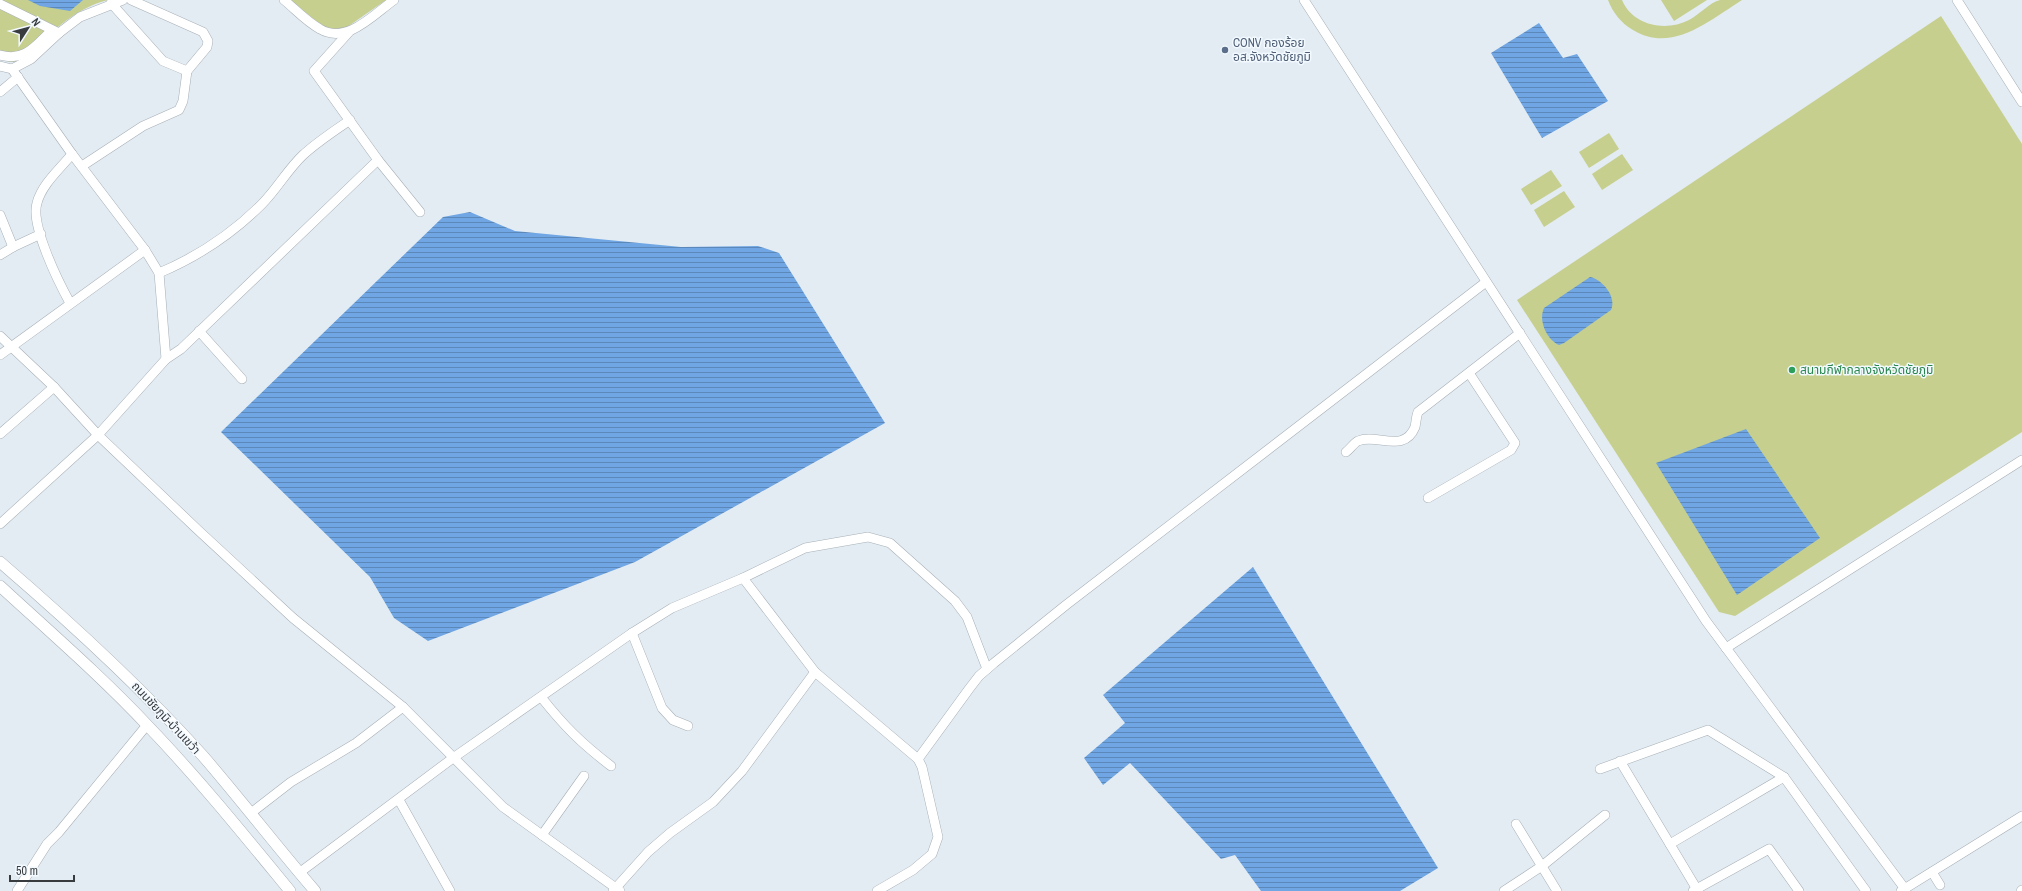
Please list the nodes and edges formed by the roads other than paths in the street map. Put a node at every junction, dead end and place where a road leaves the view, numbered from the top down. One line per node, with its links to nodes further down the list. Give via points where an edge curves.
1 (131, 0): 12 (street, via 203,32 208,41 207,47)
2 (284, 0): 9 (street, via 321,30 336,34)
3 (394, 0): 9 (street)
4 (1304, 0): 27 (street)
5 (1957, 0): 15 (street)
6 (117, 1): 8 (street, via 80,17); 12 (street, via 163,62)
7 (0, 4): 8 (street)
8 (55, 32): 10 (street, via 20,57); 13 (street)
9 (349, 32): 16 (street, via 314,71)
10 (0, 55)
11 (0, 66): 13 (street)
12 (187, 71): 19 (street, via 183,102 179,110 143,126)
13 (15, 73): 14 (street); 17 (street)
14 (0, 92)
15 (2022, 102)
16 (350, 120): 18 (street); 26 (street, via 305,153 262,204 234,229 179,265)
17 (72, 154): 19 (street); 22 (street, via 45,186 37,203 35,214)
18 (378, 160): 20 (street); 29 (street)
19 (82, 166): 24 (street)
20 (420, 212)
21 (0, 215): 23 (street)
22 (41, 234): 23 (street); 28 (street)
23 (13, 246): 25 (street)
24 (145, 250): 26 (street); 28 (street)
25 (0, 256)
26 (159, 273): 34 (street)
27 (1486, 282): 30 (street); 49 (street, via 1066,605)
28 (70, 303): 32 (street)
29 (199, 331): 34 (street, via 181,349); 36 (street)
30 (1520, 333): 35 (street); 48 (street)
31 (0, 336): 32 (street)
32 (10, 347): 33 (street); 37 (street)
33 (0, 355)
34 (166, 358): 39 (street)
35 (1469, 373): 40 (street, via 1418,412 1415,427 1407,437 1396,443 1371,439 1358,442); 42 (street, via 1515,443 1511,450)
36 (242, 379)
37 (54, 387): 38 (street); 39 (street)
38 (0, 434)
39 (98, 435): 43 (street); 52 (street, via 293,618)
40 (1346, 452)
41 (2022, 460): 48 (street)
42 (1428, 498)
43 (0, 524)
44 (0, 562): 63 (main road, ถนนชัยภูมิ-บ้านเขว้า, via 110,660 197,751)
45 (743, 578): 47 (street, via 672,608); 49 (street, via 805,548 868,537 890,543 955,601 967,617); 50 (street)
46 (0, 586): 53 (main road, ถนนชัยภูมิ-บ้านเขว้า, via 93,671)
47 (632, 633): 51 (street); 54 (street, via 662,708 673,720)
48 (1726, 648): 75 (street)
49 (987, 669): 56 (street, via 969,689)
50 (815, 672): 56 (street); 73 (street, via 742,771 713,802 648,852)
51 (541, 696): 55 (street); 58 (street, via 564,726)
52 (403, 707): 55 (street); 63 (street, via 356,743 291,782)
53 (147, 725): 76 (street, via 47,844); 77 (main road, ถนนชัยภูมิ-บ้านเขว้า, via 188,768)
54 (688, 726)
55 (453, 758): 62 (street); 67 (street, via 503,807)
56 (918, 759): 80 (street, via 938,836 932,854 913,870)
57 (1620, 761): 59 (street); 61 (street, via 1708,730); 68 (street)
58 (610, 766)
59 (1600, 769)
60 (584, 776): 67 (street)
61 (1784, 777): 68 (street); 84 (street)
62 (399, 800): 71 (street); 79 (street)
63 (250, 812): 71 (main road, ถนนชัยภูมิ-บ้านเขว้า)
64 (1605, 816): 69 (street)
65 (2022, 816): 70 (street)
66 (1516, 824): 69 (street)
67 (542, 835): 73 (street)
68 (1670, 844): 74 (street)
69 (1542, 866): 81 (street); 82 (street)
70 (1932, 872): 72 (street); 75 (street)
71 (299, 873): 78 (main road, ถนนชัยภูมิ-บ้านเขว้า)
72 (1943, 889)
73 (616, 890)
74 (1695, 890): 83 (street, via 1769,849)
75 (1903, 890)
76 (17, 891)
77 (290, 891)
78 (315, 891)
79 (450, 891)
80 (877, 891)
81 (1504, 891)
82 (1557, 891)
83 (1799, 891)
84 (1866, 891)

